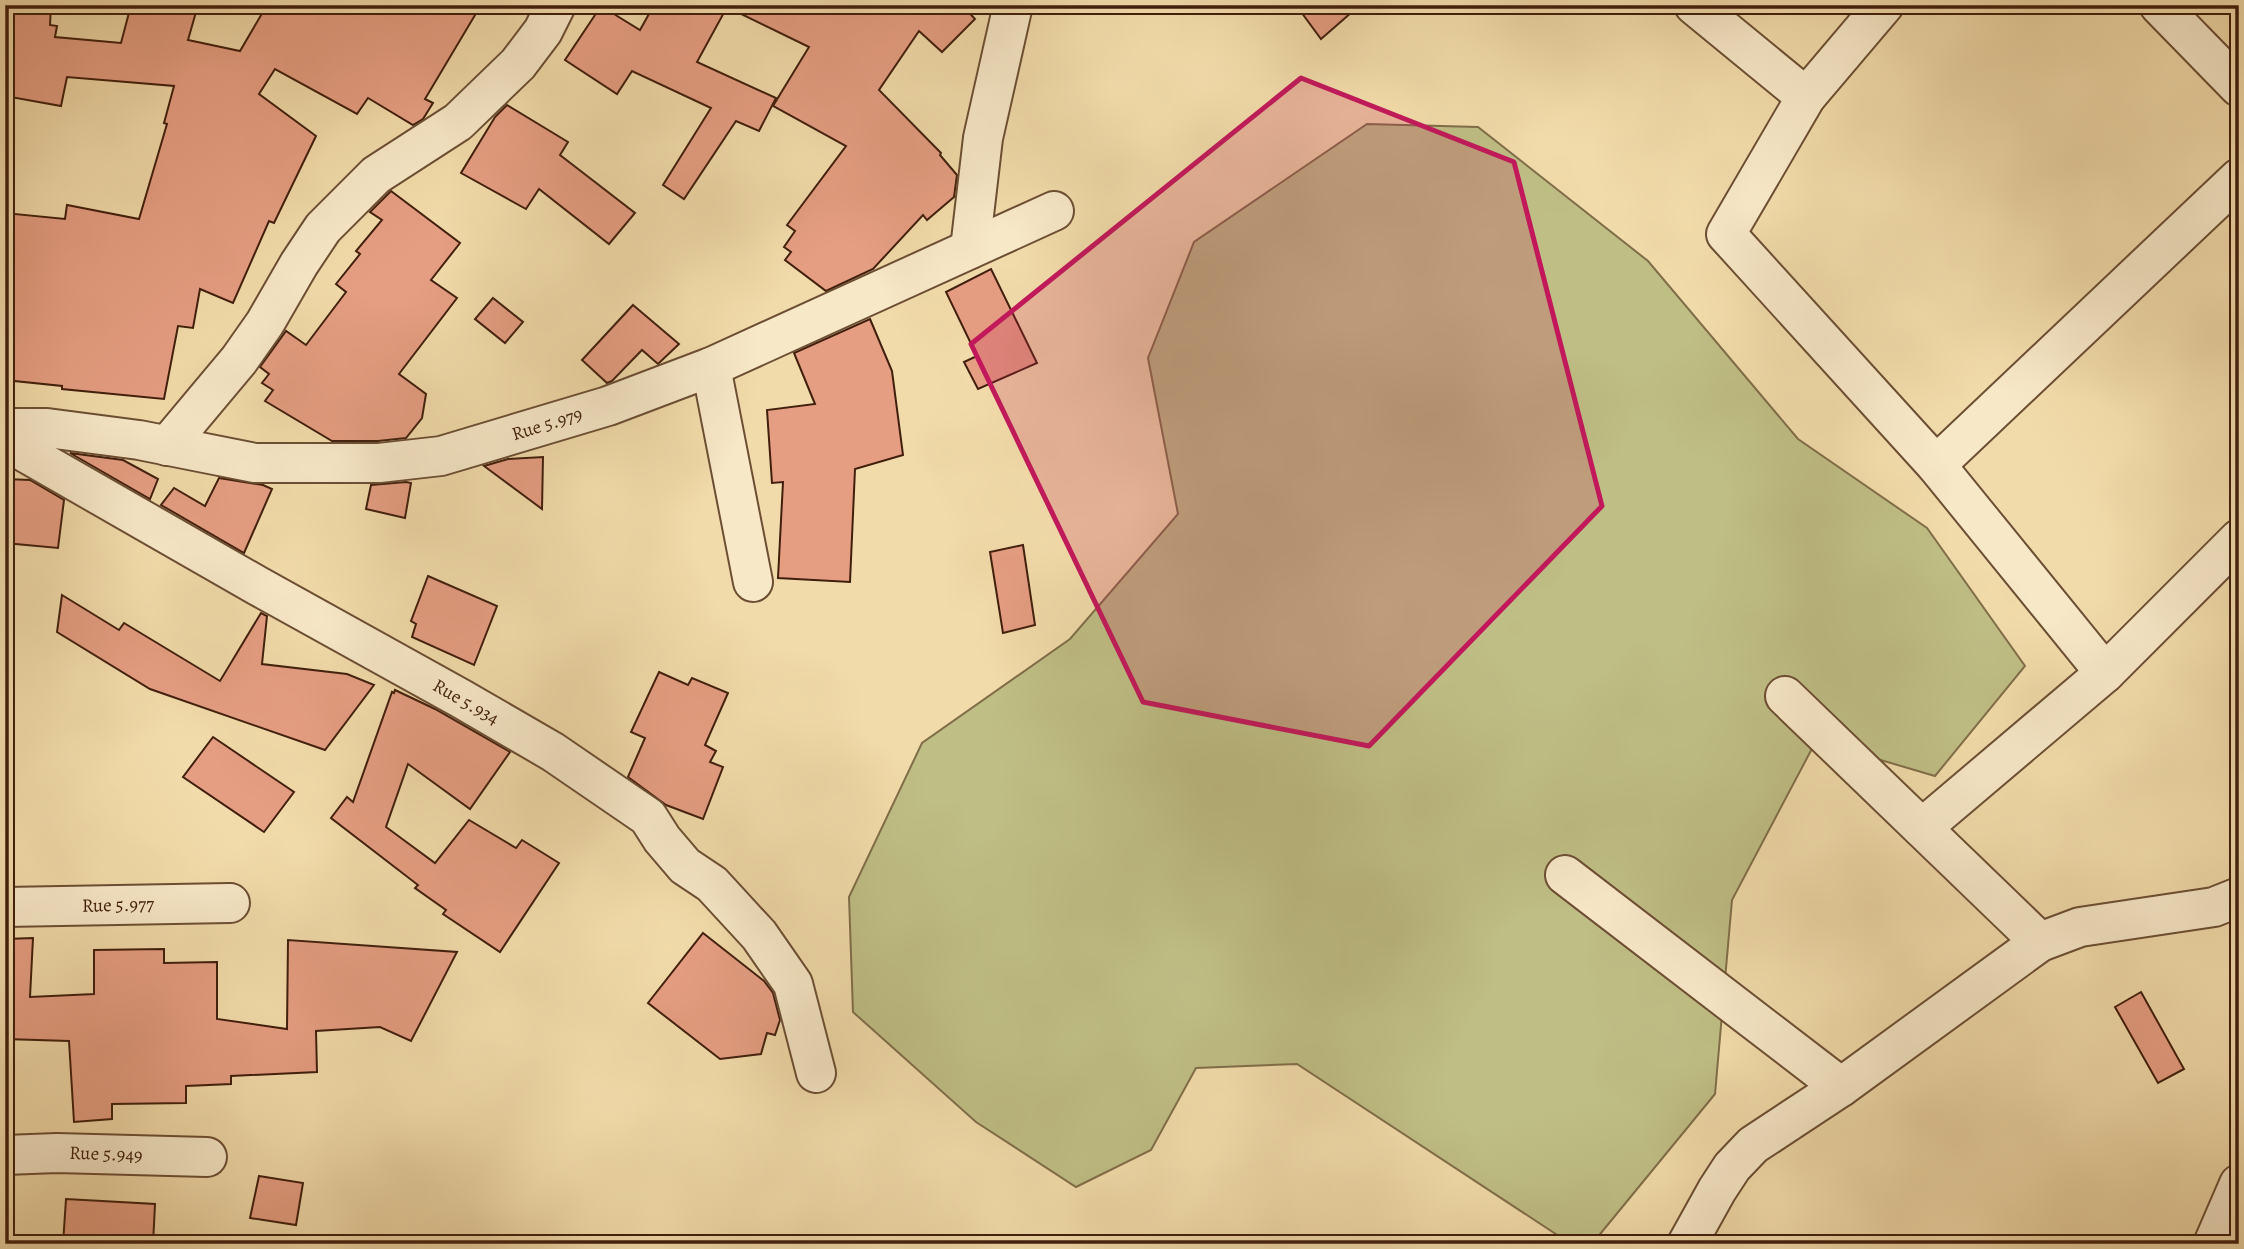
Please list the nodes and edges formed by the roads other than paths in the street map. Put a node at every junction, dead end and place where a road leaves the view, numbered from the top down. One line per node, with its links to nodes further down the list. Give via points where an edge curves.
1 (556, 5): 14 (street, via 543,32 518,64 458,122 376,175 323,228 239,360)
2 (1013, 5): 10 (street, via 983,138)
3 (1694, 5): 7 (street)
4 (1884, 5): 7 (street)
5 (2159, 5): 6 (street)
6 (2239, 87)
7 (1806, 97): 15 (street, via 1726,234)
8 (2239, 178): 15 (street)
9 (1054, 211): 10 (street, Rue 5.979)
10 (970, 249): 11 (street, Rue 5.979)
11 (711, 367): 14 (street, Rue 5.979, via 607,406 442,456 379,463 255,463); 17 (street)
12 (5, 428): 14 (street, Rue 5.979, via 47,428)
13 (5, 441): 26 (street, Rue 5.934, via 553,752 648,817 685,866 712,884 759,935 793,984)
14 (167, 446)
15 (1936, 465): 18 (street)
16 (2239, 539): 18 (street)
17 (753, 582)
18 (2105, 673): 20 (street)
19 (1785, 696): 20 (street)
20 (1922, 828): 25 (street)
21 (1565, 875): 27 (street)
22 (2239, 897): 25 (street, via 2214,907 2080,927)
23 (230, 903): 24 (street, Rue 5.977)
24 (5, 907)
25 (2040, 942): 27 (street)
26 (816, 1073)
27 (1841, 1087): 31 (street, via 1739,1159)
28 (5, 1155): 29 (street, Rue 5.949)
29 (208, 1157)
30 (2239, 1184): 32 (street)
31 (1687, 1244)
32 (2213, 1244)

